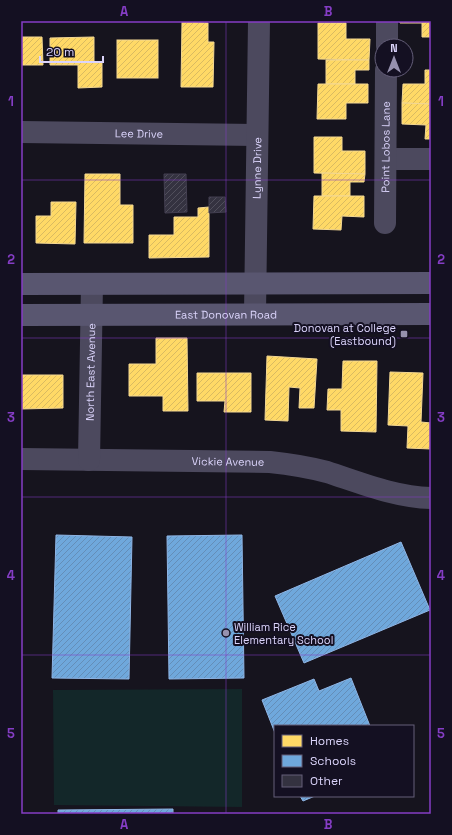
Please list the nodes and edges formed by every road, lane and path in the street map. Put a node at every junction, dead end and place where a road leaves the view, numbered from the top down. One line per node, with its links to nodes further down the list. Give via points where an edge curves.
1 (260, 21): 6 (street, Lynne Drive)
2 (387, 21): 3 (street)
3 (386, 38)
4 (386, 78): 7 (street, Point Lobos Lane)
5 (21, 132): 6 (street, Lee Drive)
6 (257, 135): 13 (street, Lynne Drive)
7 (386, 159): 8 (street); 9 (street, Point Lobos Lane)
8 (431, 159)
9 (385, 223)
10 (431, 283): 13 (main road)
11 (21, 284): 12 (main road)
12 (92, 284): 13 (main road); 17 (street, North East Avenue)
13 (254, 284): 14 (street, Lynne Drive)
14 (255, 314): 15 (main road, East Donovan Road); 17 (main road, East Donovan Road)
15 (431, 314)
16 (21, 315): 17 (main road, East Donovan Road)
17 (91, 316): 19 (street, North East Avenue)
18 (21, 459): 19 (street, Vickie Avenue)
19 (90, 460): 20 (street, Vickie Avenue, via 270,462 327,472 414,498)
20 (431, 498)

